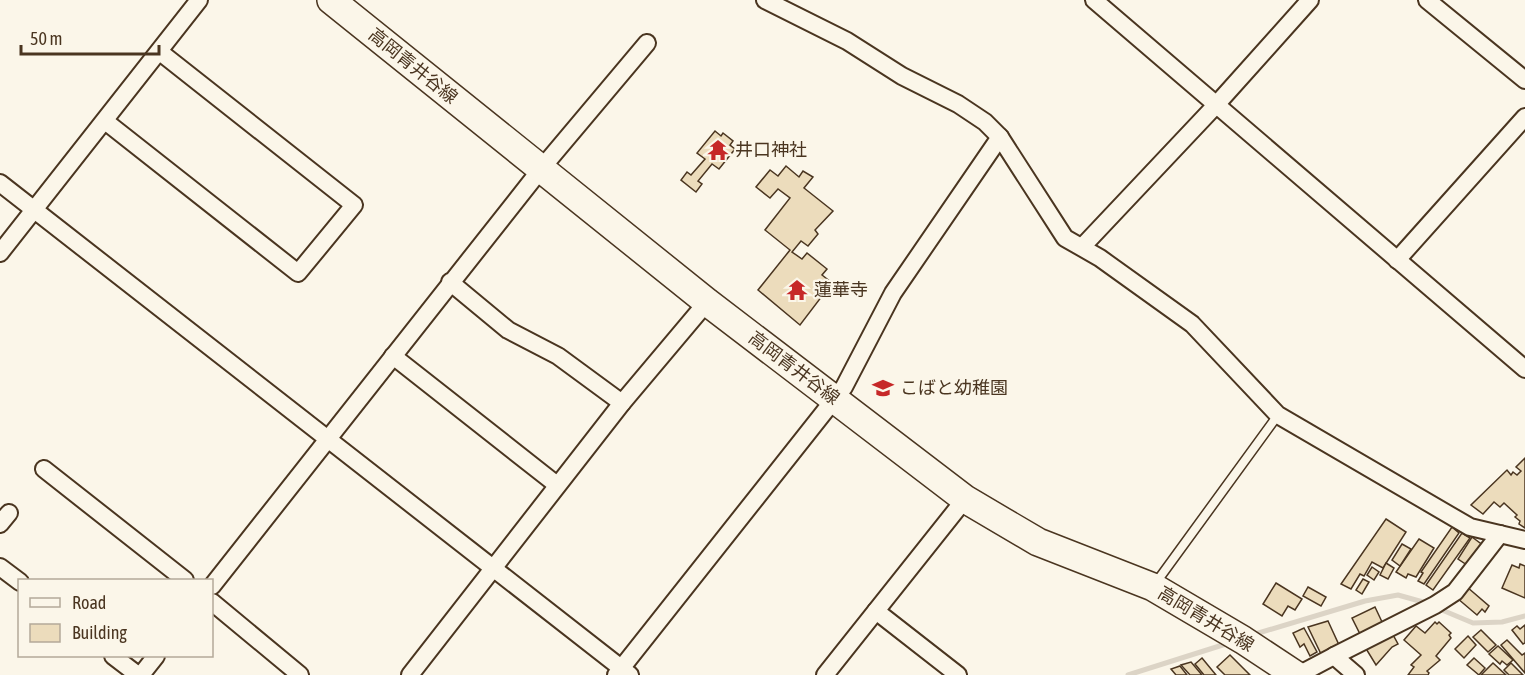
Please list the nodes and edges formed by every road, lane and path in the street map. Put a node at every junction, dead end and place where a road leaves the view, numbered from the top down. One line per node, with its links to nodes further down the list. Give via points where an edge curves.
1 (331, 0): 14 (main road, 高岡青井谷線)
2 (765, 0): 13 (street, via 958,104)
3 (1094, 0): 10 (street)
4 (1310, 0): 10 (street)
5 (1427, 0): 9 (street)
6 (194, 2): 8 (street)
7 (646, 43): 14 (street)
8 (160, 52): 12 (street); 12 (street, via 354,205 298,273)
9 (1525, 80)
10 (1216, 105): 17 (street); 19 (street)
11 (1525, 117): 19 (street)
12 (105, 121): 16 (street)
13 (1000, 137): 17 (street, via 1065,238); 24 (street, via 893,293)
14 (541, 169): 20 (street); 21 (main road, 高岡青井谷線)
15 (0, 183): 16 (street)
16 (34, 210): 18 (street); 27 (street)
17 (1082, 248): 26 (street, via 1192,324)
18 (0, 253)
19 (1397, 260): 23 (street)
20 (450, 282): 22 (street); 25 (street, via 508,330 558,356)
21 (707, 302): 24 (main road, 高岡青井谷線); 25 (street)
22 (393, 356): 27 (street); 29 (street)
23 (1525, 369)
24 (834, 399): 30 (main road, 高岡青井谷線); 44 (street)
25 (622, 403): 29 (street)
26 (1278, 415): 31 (street, via 1470,527); 38 (lane)
27 (326, 439): 34 (street); 37 (street)
28 (44, 469): 35 (street)
29 (557, 485): 34 (street)
30 (965, 499): 38 (main road, 高岡青井谷線, via 1038,542); 40 (street)
31 (1500, 534): 32 (street); 41 (street, via 1455,592)
32 (1525, 540)
33 (0, 567): 36 (street)
34 (494, 568): 44 (street); 48 (street)
35 (184, 579)
36 (18, 580)
37 (213, 585)
38 (1153, 587): 45 (main road, 高岡青井谷線, via 1243,640)
39 (213, 603): 47 (street)
40 (876, 611): 49 (street); 50 (street)
41 (1334, 656): 45 (street); 51 (street)
42 (115, 657): 46 (street)
43 (155, 657): 46 (street)
44 (623, 673)
45 (1291, 674)
46 (140, 675)
47 (300, 675)
48 (410, 675)
49 (825, 675)
50 (958, 675)
51 (1356, 675)

